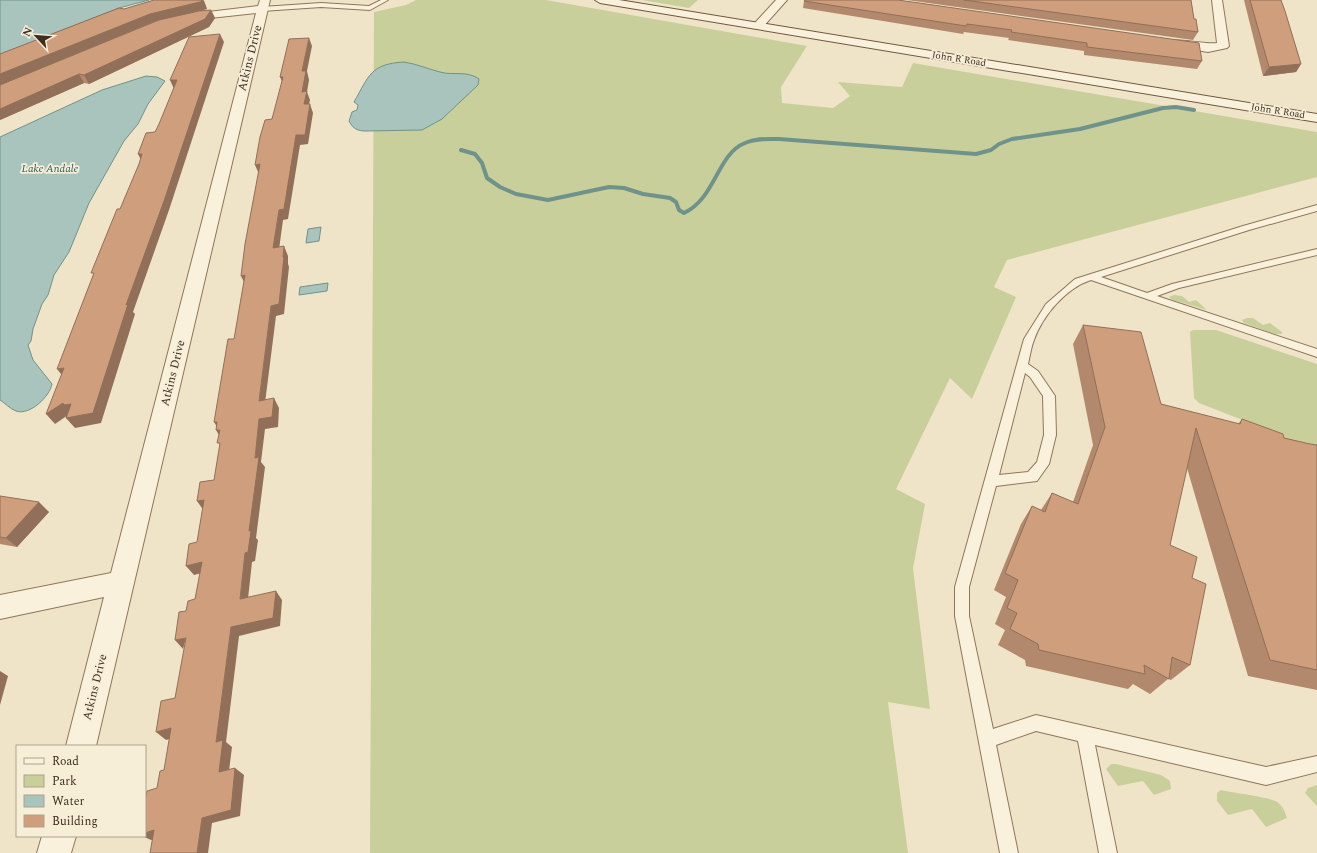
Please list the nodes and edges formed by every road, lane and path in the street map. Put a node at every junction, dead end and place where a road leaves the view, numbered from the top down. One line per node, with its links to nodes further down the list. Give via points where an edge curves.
1 (385, 0): 5 (lane, via 370,8)
2 (600, 0): 7 (street, John R Road)
3 (782, 0): 7 (street)
4 (1217, 0): 8 (street, via 1223,46 1217,48)
5 (264, 4): 6 (street); 17 (street, Atkins Drive)
6 (175, 20)
7 (758, 26): 9 (street, John R Road)
8 (1162, 42)
9 (1317, 118)
10 (1317, 208): 12 (lane)
11 (1317, 252): 13 (lane, via 1176,286)
12 (1090, 277): 13 (lane); 15 (lane, via 1078,281 1055,298 1029,339)
13 (1147, 296): 14 (lane)
14 (1317, 353)
15 (1022, 365): 16 (lane); 16 (lane, via 1034,374 1049,396 1050,435 1043,464 1032,477)
16 (991, 481): 20 (lane, via 962,587 962,616)
17 (121, 582): 18 (street, via 21,604); 21 (street, Atkins Drive)
18 (0, 606)
19 (1085, 734): 20 (lane, via 1036,723); 22 (lane, via 1266,776); 26 (lane)
20 (986, 740): 25 (lane)
21 (81, 745)
22 (1317, 764)
23 (59, 837): 24 (street)
24 (54, 853)
25 (1009, 853)
26 (1108, 853)

